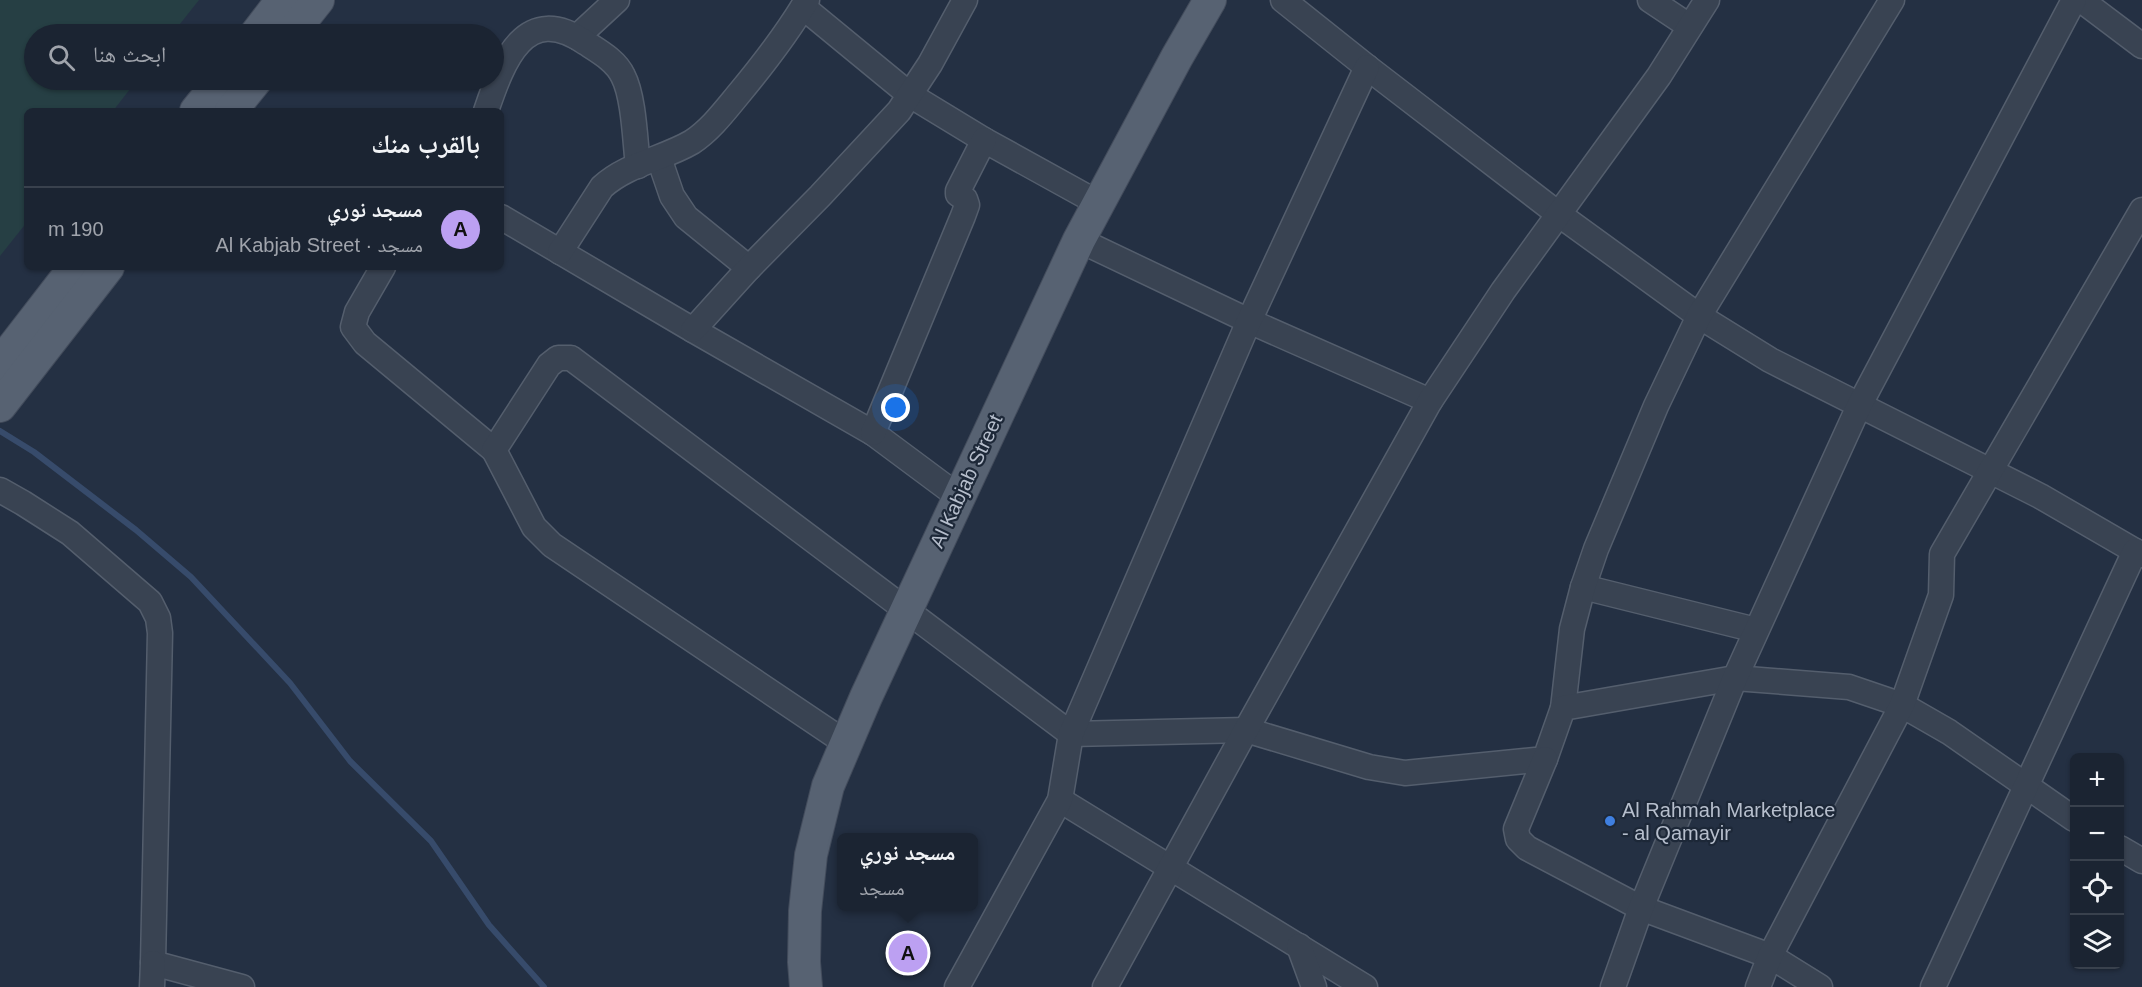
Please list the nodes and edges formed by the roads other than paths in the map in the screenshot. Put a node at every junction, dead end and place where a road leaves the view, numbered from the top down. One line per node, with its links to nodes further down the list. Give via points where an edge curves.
1 (282, 0): 13 (main road)
2 (318, 0): 14 (main road)
3 (617, 0): 16 (street)
4 (965, 0): 23 (street)
5 (1210, 0): 29 (main road, Al Kabjab Street)
6 (1283, 0): 18 (street)
7 (1650, 0): 15 (street)
8 (1707, 0): 15 (street)
9 (1892, 0): 39 (street)
10 (2074, 0): 44 (street)
11 (2080, 0): 17 (street)
12 (805, 3): 23 (street); 28 (street, via 759,70 717,120 691,142)
13 (264, 24)
14 (299, 24)
15 (1689, 26): 31 (street, via 1659,76)
16 (578, 37): 19 (street, via 548,27 532,32 519,41); 28 (street, via 614,63 623,75)
17 (2142, 46)
18 (1367, 67): 31 (street); 40 (street)
19 (504, 69)
20 (213, 90): 24 (main road)
21 (248, 90): 25 (main road)
22 (494, 90): 26 (street)
23 (910, 95): 27 (street); 35 (street, via 887,126)
24 (198, 108)
25 (233, 108)
26 (487, 108)
27 (984, 140): 29 (street); 45 (street, via 958,191 967,204 964,213)
28 (649, 162): 34 (street, via 622,172 602,187); 35 (street, via 686,217)
29 (1098, 203): 33 (main road, Al Kabjab Street)
30 (2142, 210): 47 (street)
31 (1557, 213): 39 (street); 43 (street)
32 (504, 219): 34 (street)
33 (1079, 240): 40 (street); 49 (main road, Al Kabjab Street)
34 (560, 252): 41 (street)
35 (749, 268): 41 (street)
36 (73, 270): 42 (main road)
37 (105, 270): 42 (main road)
38 (381, 270): 46 (street, via 357,312 353,327 365,343)
39 (1699, 316): 44 (street, via 1770,360); 51 (street, via 1656,406)
40 (1249, 321): 43 (street); 58 (street)
41 (693, 330): 45 (street)
42 (5, 386)
43 (1430, 401): 57 (street)
44 (1859, 406): 47 (street); 53 (street)
45 (873, 433): 49 (street)
46 (494, 450): 52 (street, via 549,365 558,358 571,358); 59 (street, via 534,526 552,545)
47 (1990, 472): 50 (street); 55 (street, via 1942,554 1941,595)
48 (0, 490): 70 (street, via 70,533 150,602 158,618)
49 (959, 497): 52 (main road, Al Kabjab Street)
50 (2139, 553): 61 (street)
51 (1583, 587): 53 (street); 56 (street, via 1572,629)
52 (906, 611): 58 (street); 59 (main road, Al Kabjab Street)
53 (1756, 630): 54 (street)
54 (1735, 678): 55 (street, via 1849,687); 56 (street); 67 (street)
55 (1902, 705): 61 (street); 69 (street)
56 (1563, 708): 60 (street)
57 (1246, 730): 58 (street); 60 (street, via 1369,767 1405,773); 66 (street)
58 (1071, 734): 62 (street)
59 (846, 743): 73 (main road, Al Kabjab Street, via 828,786 811,855 805,911)
60 (1545, 759): 67 (street, via 1516,829 1518,839 1527,848)
61 (2026, 785): 63 (street); 81 (street)
62 (1060, 800): 66 (street); 74 (street)
63 (2070, 816)
64 (2124, 850): 65 (street)
65 (2142, 861)
66 (1170, 867): 68 (street); 75 (street)
67 (1641, 908): 69 (street); 78 (street)
68 (1299, 946): 76 (street); 77 (street)
69 (1770, 956): 79 (street); 80 (street)
70 (153, 963): 71 (street); 72 (street)
71 (152, 987)
72 (242, 987)
73 (806, 987)
74 (957, 987)
75 (1105, 987)
76 (1314, 987)
77 (1365, 987)
78 (1613, 987)
79 (1758, 987)
80 (1820, 987)
81 (1933, 987)

